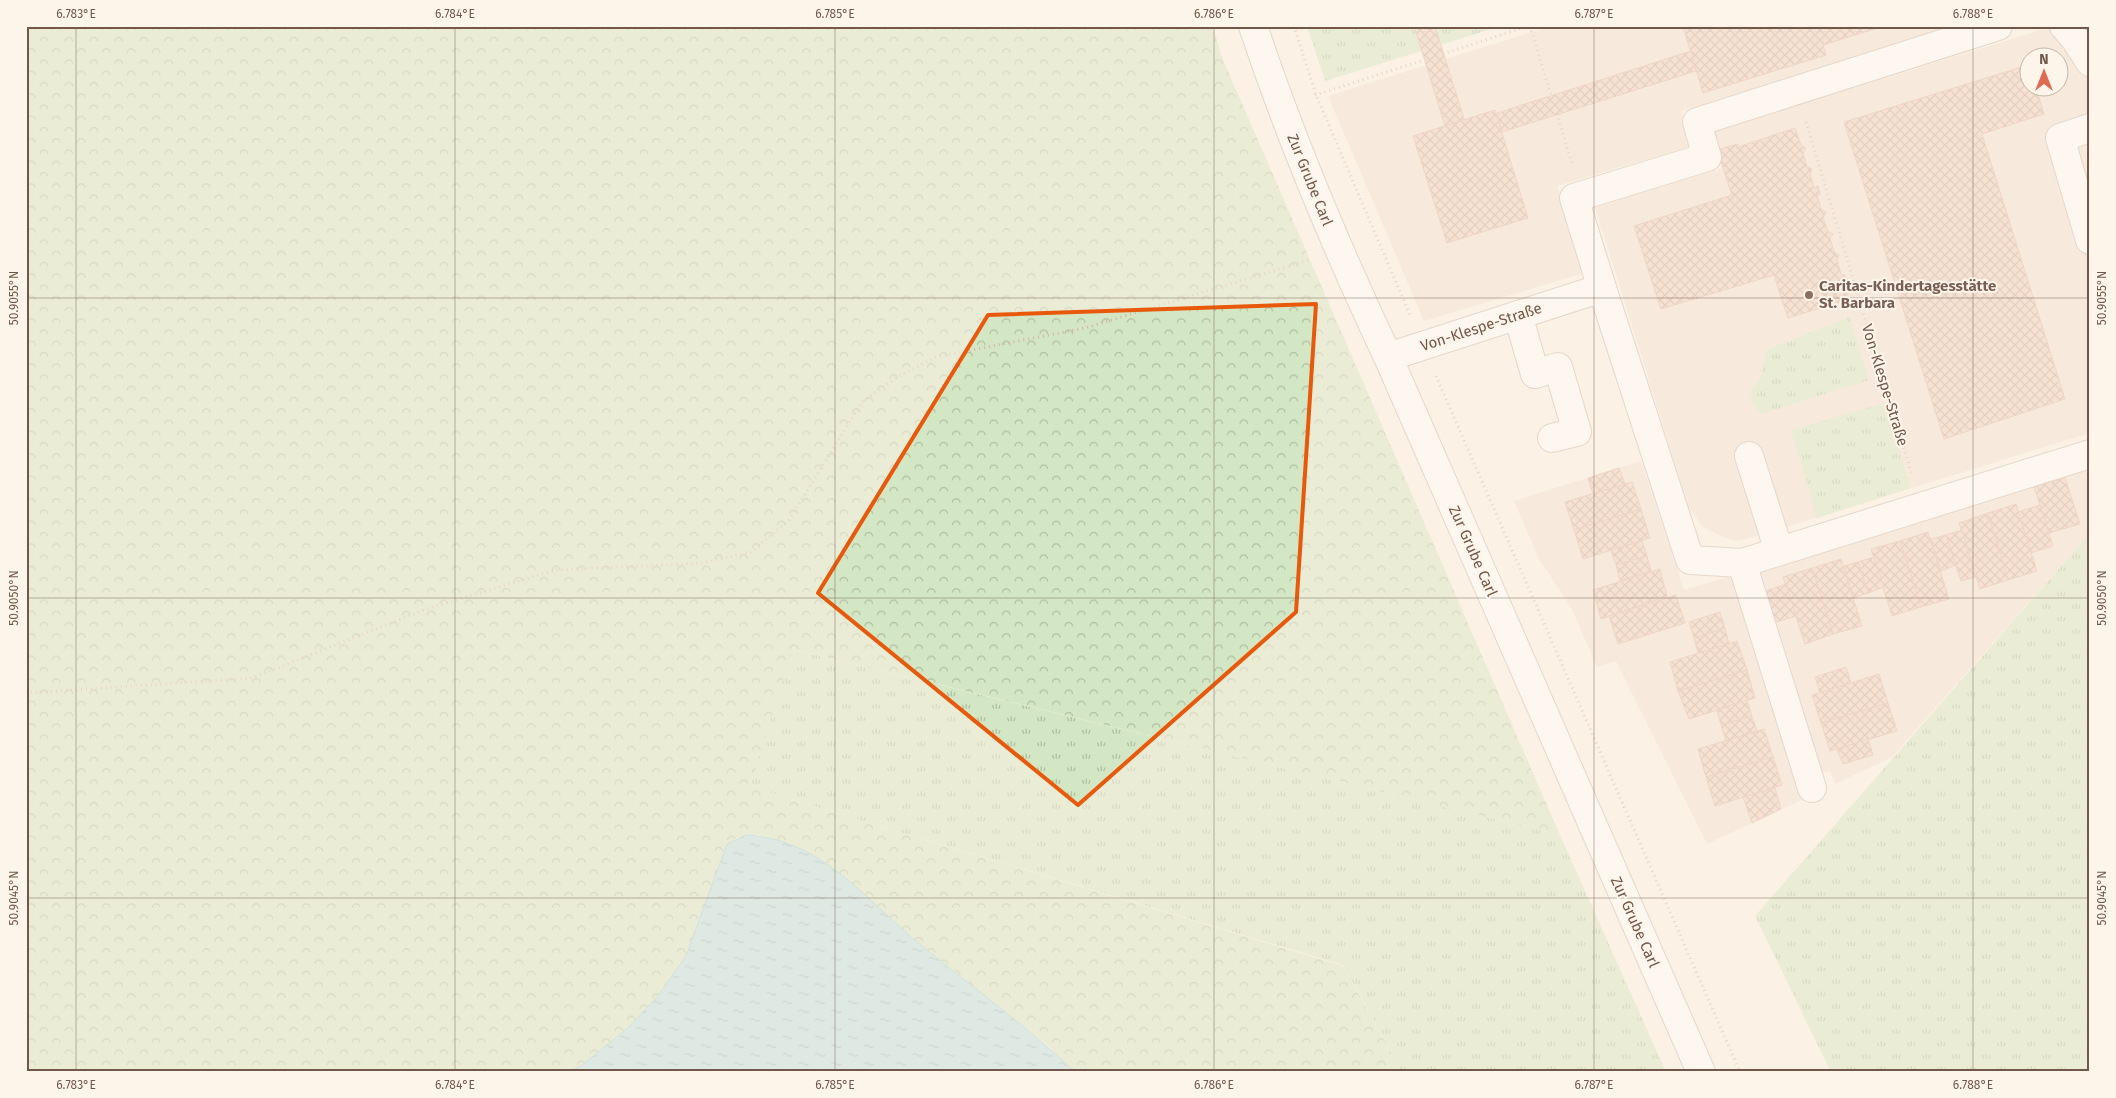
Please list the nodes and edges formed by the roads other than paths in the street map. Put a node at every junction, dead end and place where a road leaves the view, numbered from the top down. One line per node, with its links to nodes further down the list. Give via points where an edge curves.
1 (1253, 26): 9 (street, Zur Grube Carl, via 1282,110 1339,253)
2 (1998, 26): 7 (street, via 1697,122 1707,157 1574,198)
3 (2064, 26): 4 (street)
4 (2090, 62)
5 (2090, 128): 6 (street, via 2060,138)
6 (2090, 240)
7 (1602, 288): 8 (street, Von-Klespe-Straße); 14 (street, via 1690,560)
8 (1518, 315): 9 (street, Von-Klespe-Straße); 10 (street, via 1535,374 1558,367 1577,432)
9 (1388, 358): 16 (street, Zur Grube Carl)
10 (1552, 438)
11 (2090, 454): 13 (street)
12 (1749, 456): 13 (street)
13 (1779, 551): 14 (street)
14 (1742, 563): 15 (street)
15 (1812, 788)
16 (1701, 1072)

